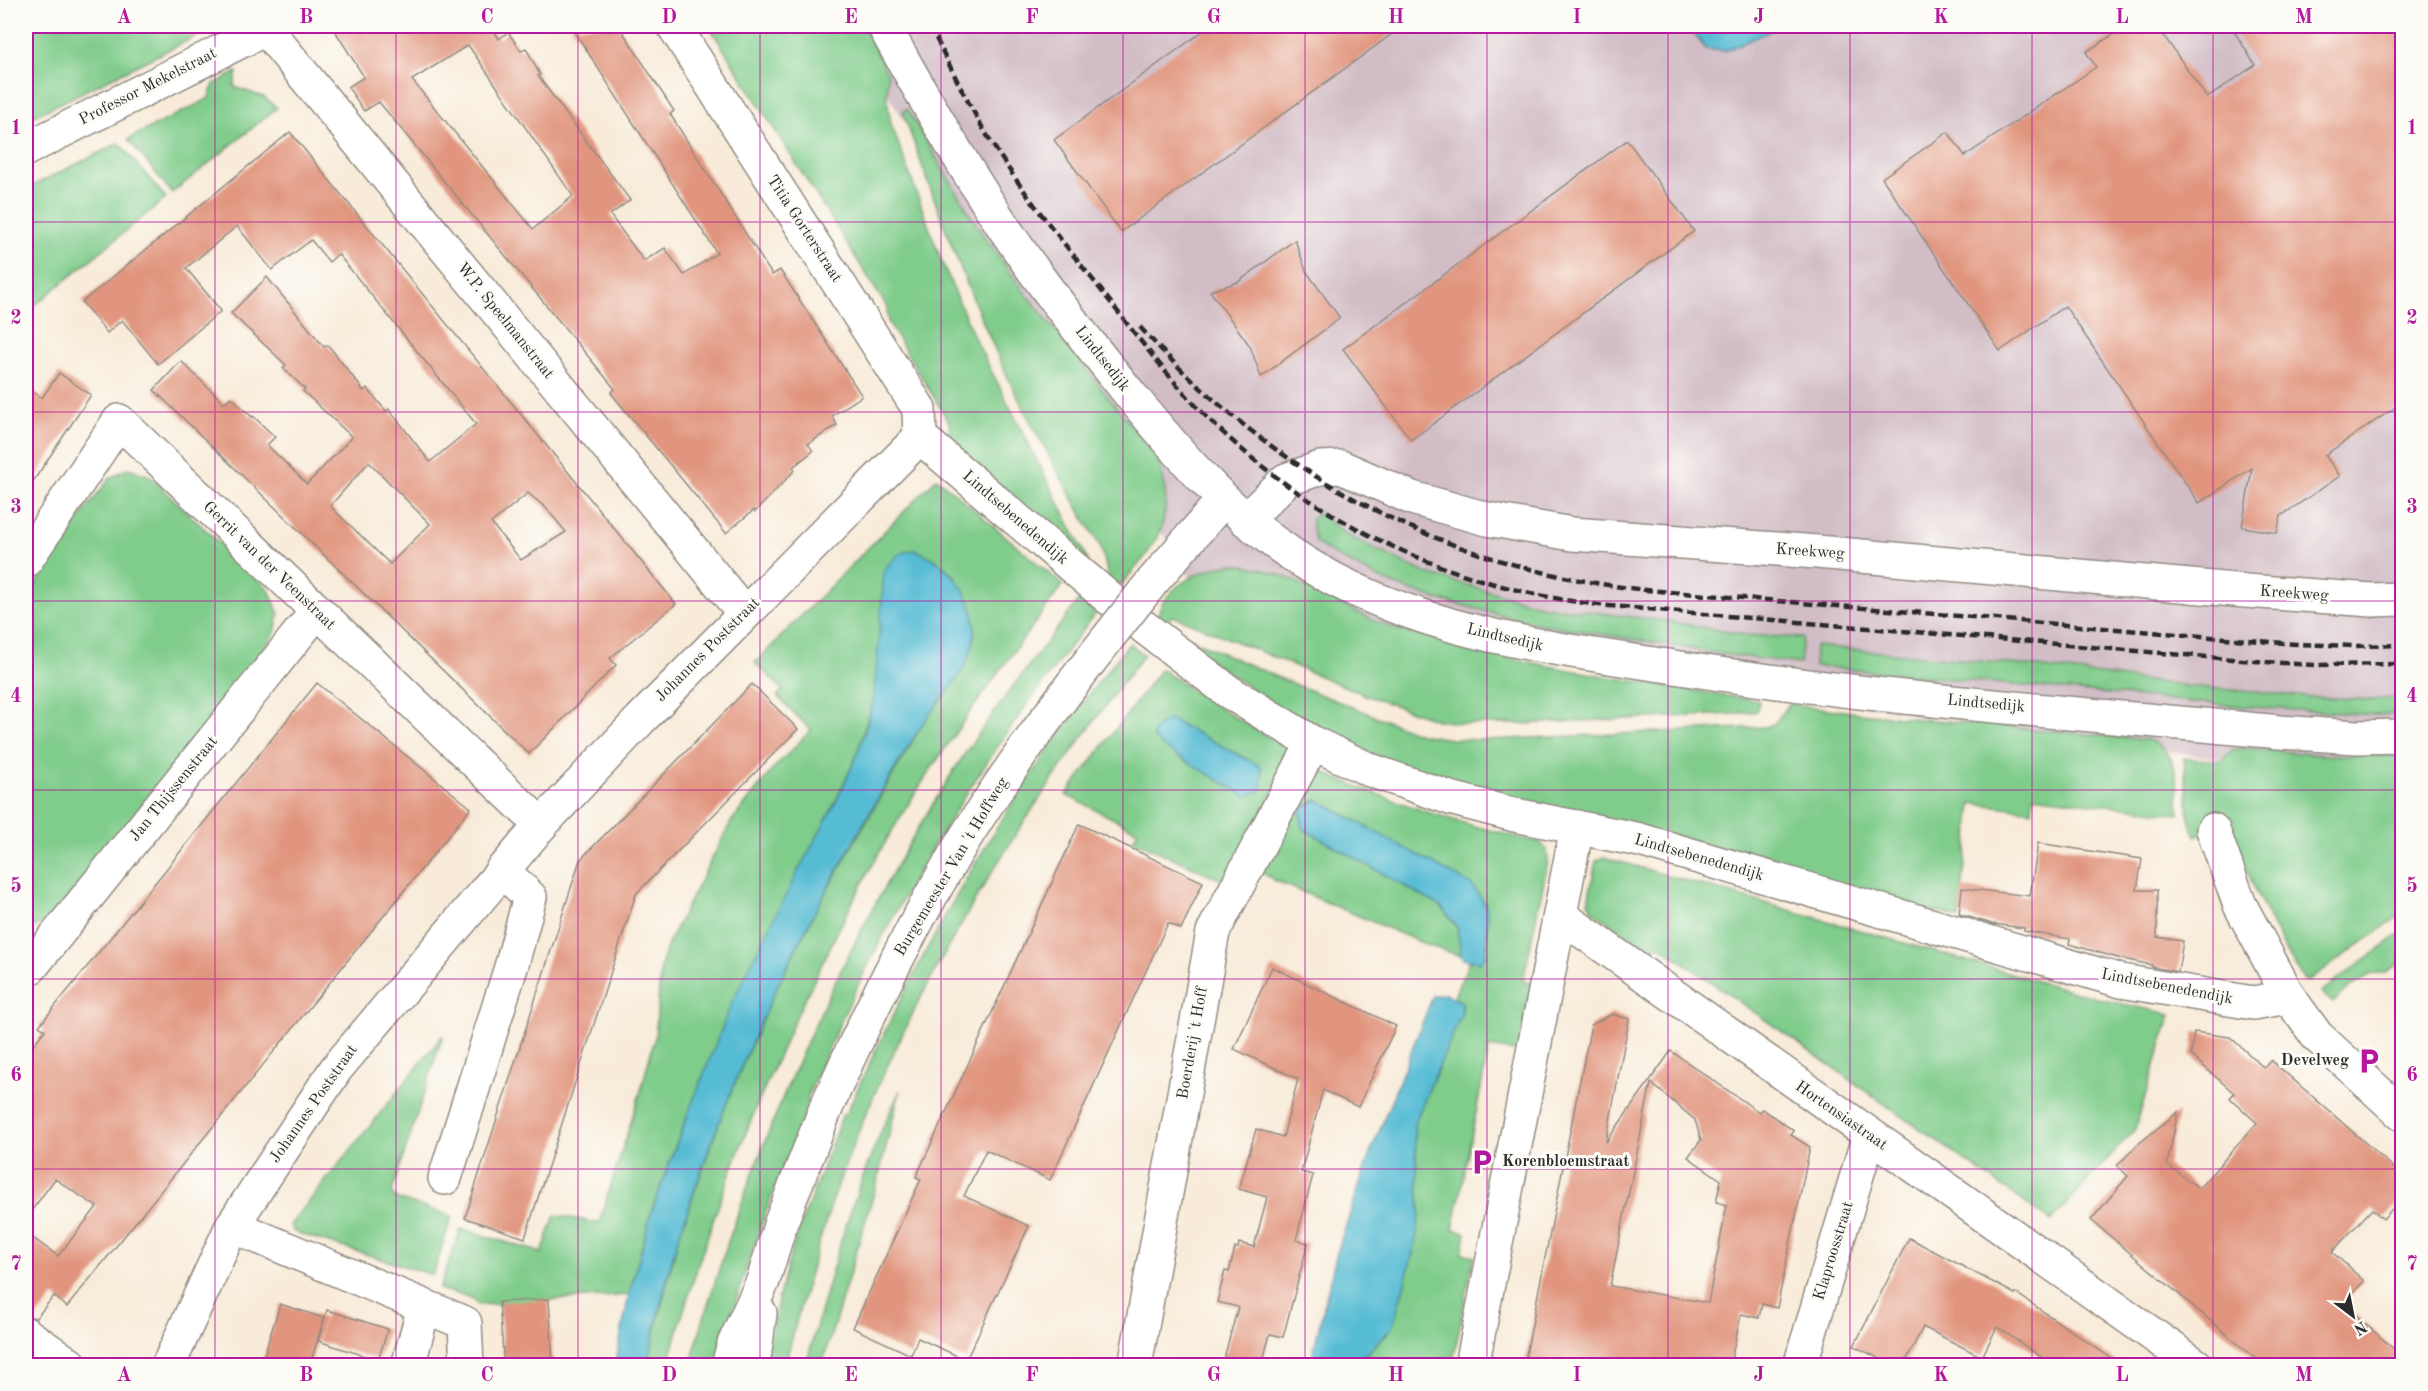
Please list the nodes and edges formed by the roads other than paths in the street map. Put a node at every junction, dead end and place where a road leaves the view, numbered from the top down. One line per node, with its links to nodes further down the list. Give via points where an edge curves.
1 (674, 26): 5 (street, Titia Gorterstraat, via 919,409)
2 (884, 26): 6 (street, Lindtsedijk, via 969,172 1034,271 1149,418)
3 (268, 27): 4 (street, Professor Mekelstraat); 11 (street, W.P. Speelmanstraat)
4 (26, 149)
5 (920, 437): 8 (street, Lindtsebenedendijk); 11 (street, Johannes Poststraat)
6 (1234, 510): 9 (street, Kreekweg, via 1286,480 1320,468 1341,467 1412,498 1487,519 1572,534 2245,591); 13 (street, Lindtsedijk, via 1277,544 1332,579 1383,603 1444,624 1554,649 1789,685 2279,732); 26 (street, Burgemeester Van 't Hoffweg, bridge, via 1153,580 1056,704 970,831 858,1036 792,1192)
7 (26, 560): 10 (street, Gerrit van der Veenstraat, via 119,421)
8 (1110, 599)
9 (2403, 599)
10 (317, 611): 15 (street, Gerrit van der Veenstraat); 20 (street, Jan Thijssenstraat)
11 (744, 613): 15 (street, Johannes Poststraat)
12 (1144, 627): 14 (street, Lindtsebenedendijk, via 1228,692)
13 (2403, 736)
14 (1313, 743): 16 (street, Lindtsebenedendijk, via 1370,770 1449,798); 35 (street, Boerderij 't Hoff, via 1213,932)
15 (541, 825): 18 (street, Johannes Poststraat)
16 (1577, 827): 19 (street); 21 (street, Lindtsebenedendijk, via 1640,840 2121,981 2253,1004)
17 (2213, 830): 21 (street, via 2240,906)
18 (502, 870): 24 (street, via 530,897); 25 (street, Johannes Poststraat, via 336,1069)
19 (1561, 916): 23 (street, Hortensiastraat); 36 (street)
20 (28, 965)
21 (2289, 997): 22 (street, via 2317,1036)
22 (2403, 1114)
23 (1869, 1136): 37 (street, Klaproosstraat); 38 (street, Hortensiastraat)
24 (445, 1178)
25 (232, 1226): 27 (street); 30 (street, Johannes Poststraat)
26 (763, 1281): 33 (street, Burgemeester Van 't Hoffweg); 34 (street, Burgemeester Van 't Hoffweg)
27 (424, 1307): 31 (street); 32 (street, via 465,1323)
28 (26, 1334): 29 (street)
29 (72, 1365)
30 (168, 1365)
31 (408, 1365)
32 (467, 1365)
33 (728, 1365)
34 (753, 1365)
35 (1135, 1365)
36 (1472, 1365)
37 (1800, 1365)
38 (2194, 1365)

